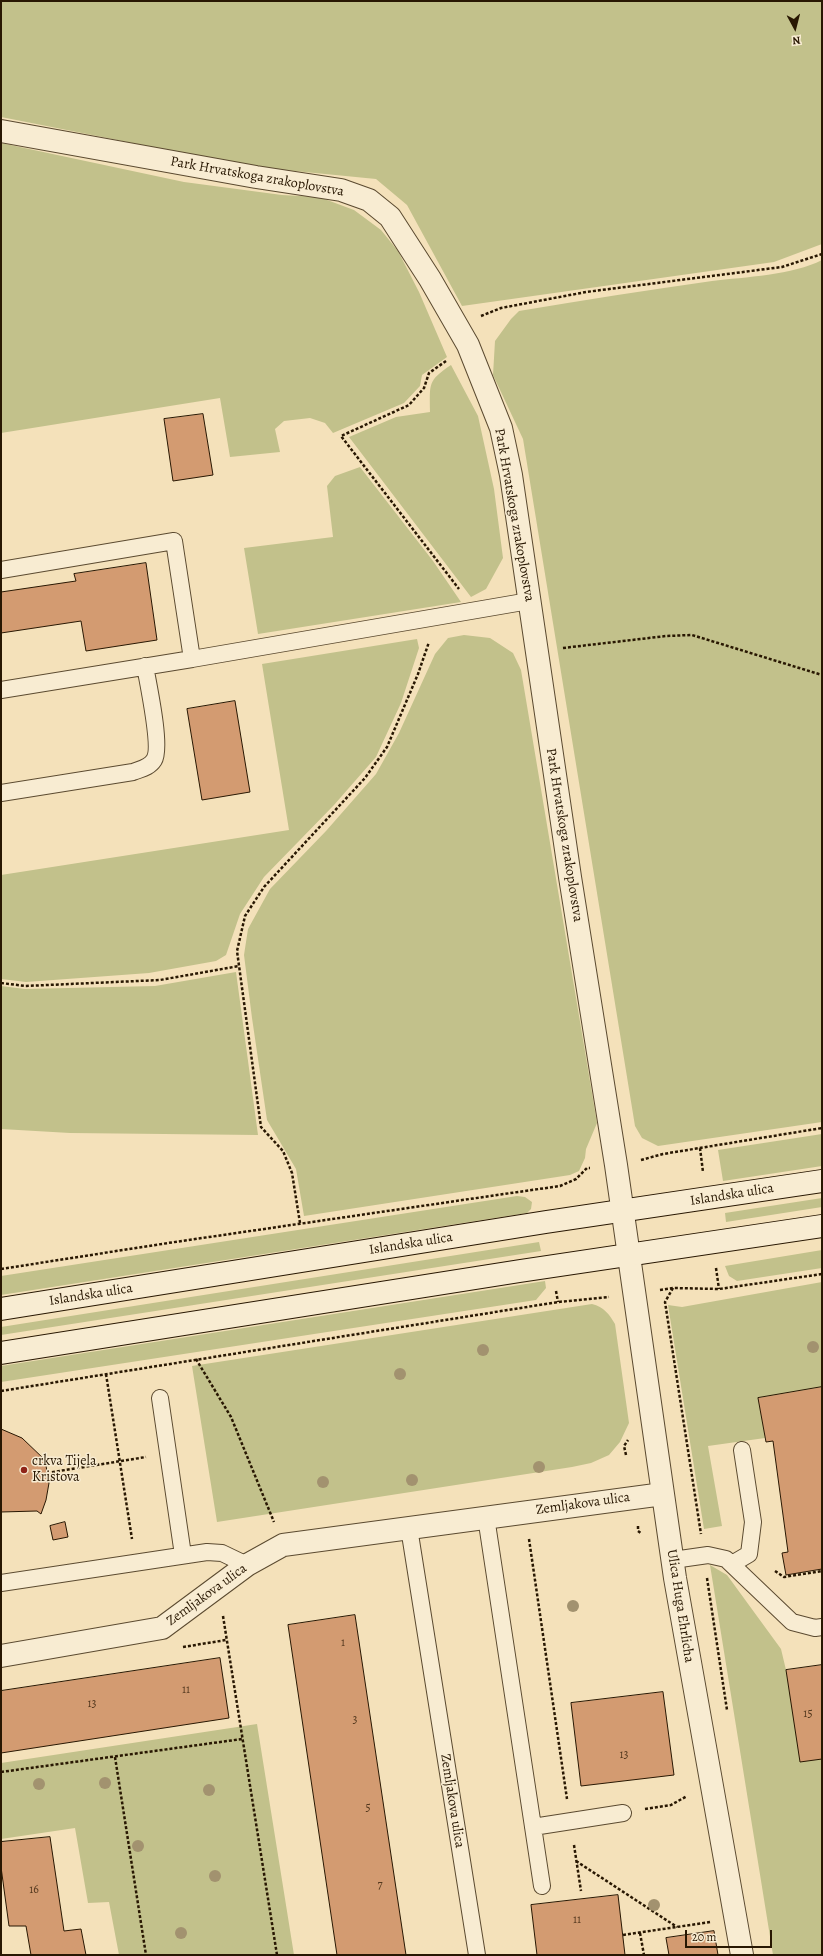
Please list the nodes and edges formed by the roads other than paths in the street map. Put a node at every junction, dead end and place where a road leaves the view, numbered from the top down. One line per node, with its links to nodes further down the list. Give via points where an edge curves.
1 (1, 131): 3 (street, Park Hrvatskoga zrakoplovstva, via 341,190 369,200 390,216 468,345 501,428 511,475)
2 (1, 570): 4 (lane, via 174,541)
3 (529, 601): 4 (lane); 9 (street, Park Hrvatskoga zrakoplovstva)
4 (192, 659): 5 (lane)
5 (145, 666): 6 (lane); 7 (lane, via 157,744 155,759 148,766 133,772)
6 (1, 690)
7 (1, 793)
8 (822, 1181): 9 (street, Islandska ulica)
9 (622, 1211): 11 (street, Park Hrvatskoga zrakoplovstva); 12 (street, Islandska ulica)
10 (822, 1226): 11 (street)
11 (629, 1256): 13 (street); 16 (street, Ulica Huga Ehrlicha)
12 (1, 1309)
13 (1, 1352)
14 (160, 1398): 19 (lane)
15 (742, 1450): 21 (lane, via 753,1522 749,1554)
16 (663, 1494): 17 (street, Zemljakova ulica); 20 (street, Ulica Huga Ehrlicha)
17 (486, 1517): 18 (street, Zemljakova ulica); 27 (lane)
18 (409, 1528): 22 (street, Zemljakova ulica, via 283,1545); 29 (lane, Zemljakova ulica)
19 (183, 1555): 22 (lane, via 222,1553); 23 (lane)
20 (672, 1560): 21 (lane, via 704,1556 726,1559); 30 (street, Ulica Huga Ehrlicha)
21 (732, 1564): 24 (lane, via 792,1622)
22 (247, 1565): 25 (street, Zemljakova ulica, via 162,1628)
23 (1, 1583)
24 (822, 1627)
25 (1, 1656)
26 (623, 1813): 27 (lane)
27 (533, 1827): 28 (lane)
28 (542, 1886)
29 (477, 1955)
30 (742, 1955)

